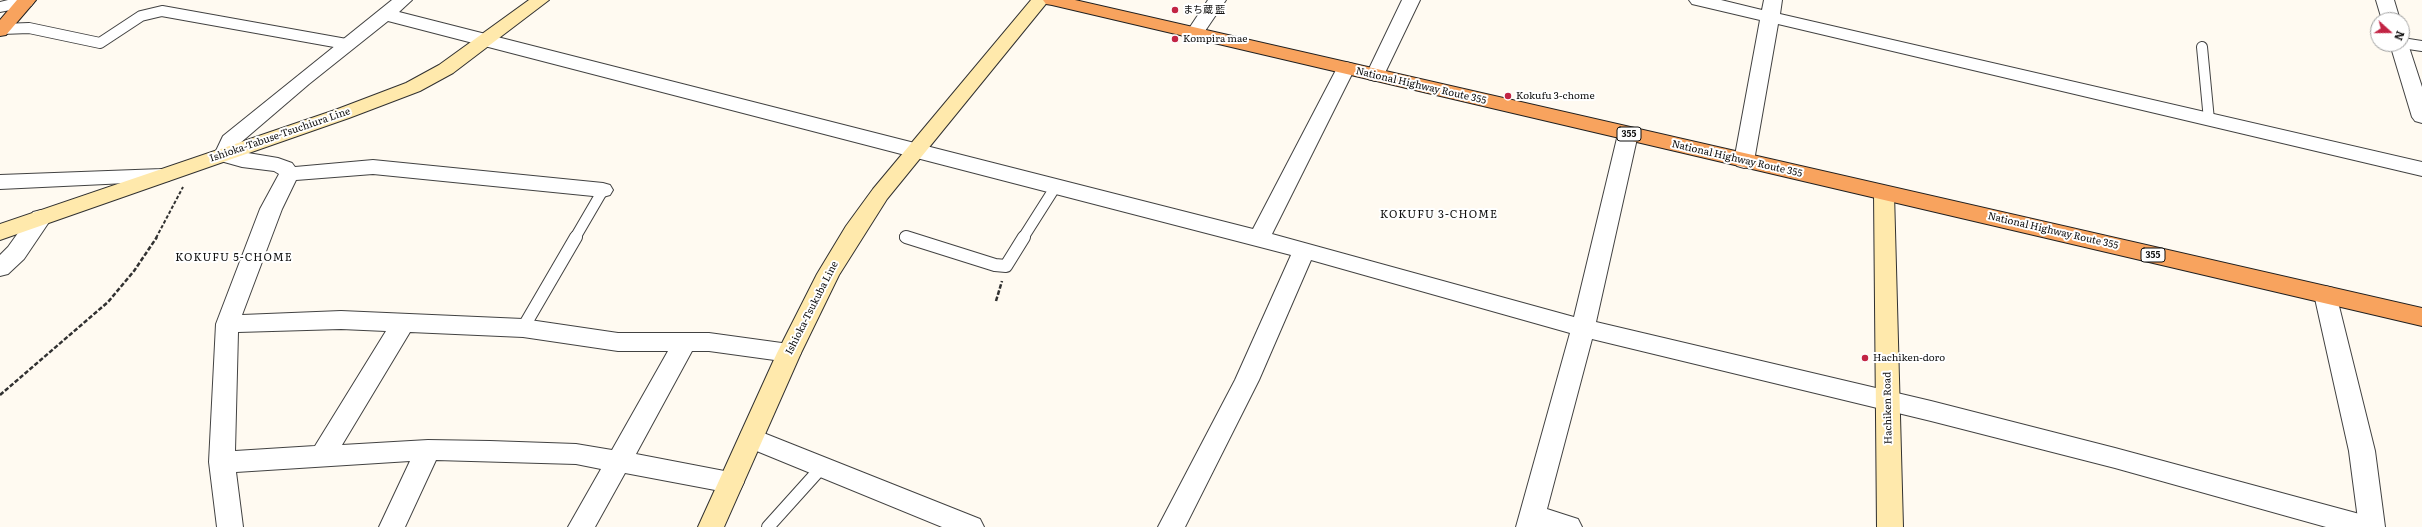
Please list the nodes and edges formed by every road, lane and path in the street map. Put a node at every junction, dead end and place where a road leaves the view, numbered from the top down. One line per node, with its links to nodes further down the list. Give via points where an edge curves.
1 (403, 0): 13 (street)
2 (540, 0): 16 (main road, Ishioka-Tabuse-Tsuchiura Line)
3 (1040, 0): 27 (main road, Ishioka-Tsukuba Line)
4 (1052, 0): 15 (highway, National Highway Route 355 / 355)
5 (1217, 0): 15 (street)
6 (1411, 0): 23 (street)
7 (1698, 0): 11 (street)
8 (2385, 0): 12 (street)
9 (26, 1): 10 (street); 14 (highway)
10 (0, 7)
11 (1772, 9): 25 (street); 29 (street)
12 (2389, 12)
13 (384, 14): 16 (street); 17 (street)
14 (1, 30): 17 (lane, via 29,28 100,43 141,16 162,11)
15 (1195, 33): 22 (highway, National Highway Route 355 / 355)
16 (488, 40): 27 (street); 28 (main road, Ishioka-Tabuse-Tsuchiura Line, via 446,69 413,87)
17 (346, 44): 28 (street, via 230,141)
18 (2410, 44): 19 (lane)
19 (2422, 46)
20 (2202, 47): 25 (lane)
21 (2402, 52): 24 (street)
22 (1346, 68): 23 (highway, National Highway Route 355 / 355); 41 (street)
23 (1375, 75): 26 (highway, National Highway Route 355 / 355)
24 (2422, 117)
25 (2209, 120): 31 (street)
26 (1628, 134): 29 (highway, National Highway Route 355 / 355); 49 (street)
27 (916, 151): 35 (street); 51 (main road, Ishioka-Tsukuba Line, via 880,194 854,231 828,274)
28 (224, 155): 30 (main road, Ishioka-Tabuse-Tsuchiura Line); 32 (street, via 278,165 285,168)
29 (1744, 161): 37 (highway, National Highway Route 355 / 355)
30 (190, 166): 33 (main road, Ishioka-Tabuse-Tsuchiura Line); 52 (path, via 182,192 164,226 134,271 108,302)
31 (2422, 169)
32 (289, 174): 36 (street, via 373,167); 47 (street, via 272,209)
33 (162, 176): 34 (street); 38 (main road, Ishioka-Tabuse-Tsuchiura Line)
34 (0, 182)
35 (1056, 186): 40 (lane, via 1006,266 995,266); 41 (street)
36 (603, 190): 48 (lane)
37 (1884, 193): 44 (highway, National Highway Route 355 / 355); 53 (main road, Hachiken Road)
38 (41, 218): 39 (main road, Ishioka-Tabuse-Tsuchiura Line); 43 (street, via 16,253)
39 (0, 232)
40 (904, 237)
41 (1259, 238): 42 (street)
42 (1304, 250): 49 (street); 68 (street, via 1247,380)
43 (0, 268)
44 (2325, 294): 45 (highway, National Highway Route 355 / 355); 72 (street, via 2362,451)
45 (2422, 317)
46 (403, 322): 47 (street, via 341,320); 48 (street); 56 (street)
47 (228, 324): 57 (street)
48 (522, 328): 50 (street, via 618,342)
49 (1583, 328): 53 (street); 61 (street)
50 (685, 341): 51 (street); 58 (street)
51 (790, 353): 54 (main road, Ishioka-Tsukuba Line)
52 (0, 395)
53 (1887, 401): 70 (main road, Hachiken Road); 71 (street, via 2115,458)
54 (750, 438): 59 (street); 60 (main road, Ishioka-Tsukuba Line)
55 (428, 450): 56 (street); 58 (street, via 576,454); 63 (street)
56 (322, 456): 57 (street)
57 (222, 462): 62 (street)
58 (620, 462): 60 (street); 64 (street)
59 (822, 467): 66 (lane); 67 (street)
60 (731, 482): 65 (main road, Ishioka-Tsukuba Line)
61 (1531, 521): 69 (street)
62 (230, 527)
63 (392, 527)
64 (582, 527)
65 (711, 527)
66 (768, 527)
67 (971, 527)
68 (1171, 527)
69 (1569, 527)
70 (1890, 527)
71 (2367, 527)
72 (2372, 527)

